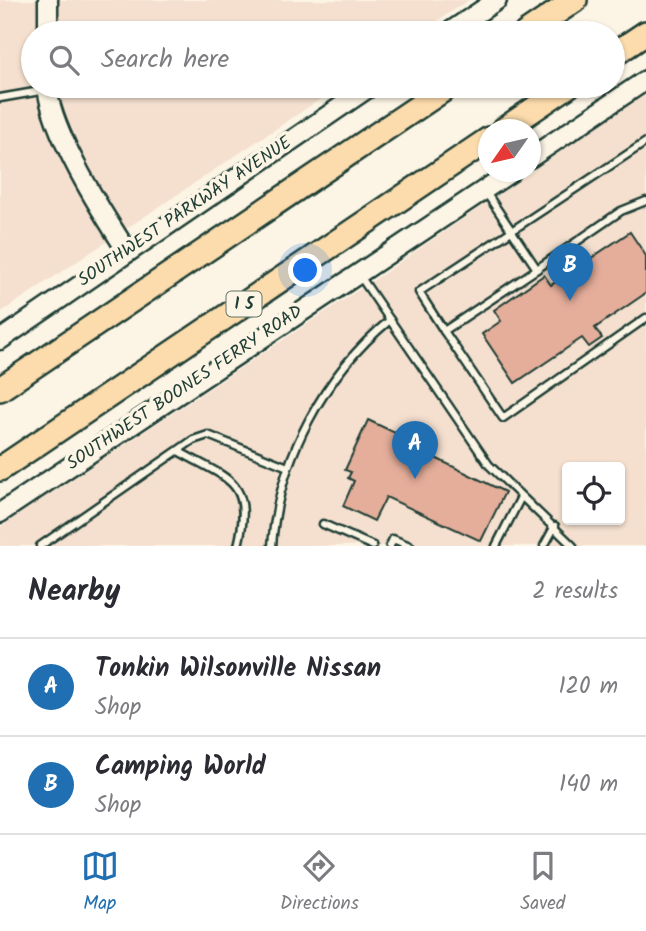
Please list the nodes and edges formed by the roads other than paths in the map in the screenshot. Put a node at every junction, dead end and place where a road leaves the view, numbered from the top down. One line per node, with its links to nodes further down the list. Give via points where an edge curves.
1 (48, 0): 4 (street)
2 (575, 0): 6 (highway)
3 (488, 3): 5 (street)
4 (48, 21)
5 (464, 21)
6 (544, 21)
7 (646, 33): 8 (highway)
8 (625, 47)
9 (646, 80): 11 (street)
10 (21, 94): 12 (lane)
11 (625, 94)
12 (0, 98)
13 (50, 98): 26 (street, via 90,192)
14 (353, 98): 26 (street, SOUTHWEST PARKWAY AVENUE)
15 (431, 98): 33 (highway)
16 (550, 98): 18 (highway)
17 (619, 98): 21 (street)
18 (519, 119)
19 (646, 142): 25 (lane)
20 (478, 146): 36 (highway, I 5)
21 (541, 151)
22 (495, 182): 23 (street, SOUTHWEST BOONES FERRY ROAD)
23 (484, 189): 25 (lane); 28 (street, SOUTHWEST BOONES FERRY ROAD)
24 (645, 204): 27 (lane, via 621,211)
25 (512, 230): 27 (lane); 31 (lane, via 419,292)
26 (127, 251): 32 (street, SOUTHWEST PARKWAY AVENUE)
27 (537, 269): 31 (lane)
28 (357, 272): 30 (lane); 38 (street, SOUTHWEST BOONES FERRY ROAD)
29 (646, 318): 31 (lane, via 503,418)
30 (390, 320): 35 (lane, via 334,378); 37 (lane, via 489,465)
31 (444, 331)
32 (0, 340)
33 (0, 389)
34 (178, 451): 35 (lane, via 208,435); 41 (lane); 42 (lane, via 241,491 246,516)
35 (288, 467): 43 (lane)
36 (0, 470)
37 (521, 497): 40 (lane); 47 (lane)
38 (0, 513)
39 (323, 524): 44 (lane)
40 (555, 526): 48 (lane); 49 (lane)
41 (40, 546)
42 (238, 546)
43 (272, 546)
44 (373, 546)
45 (390, 546): 46 (lane, via 393,539)
46 (410, 546)
47 (496, 546)
48 (544, 546)
49 (573, 546)

